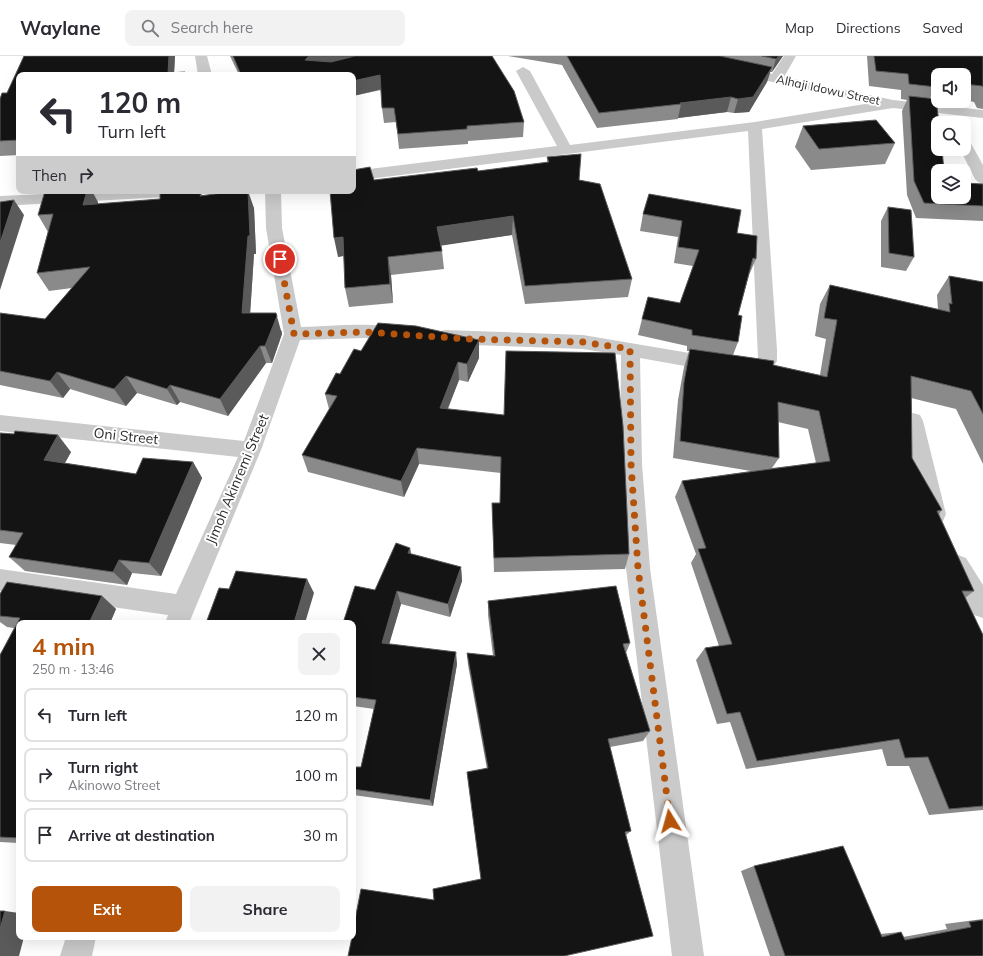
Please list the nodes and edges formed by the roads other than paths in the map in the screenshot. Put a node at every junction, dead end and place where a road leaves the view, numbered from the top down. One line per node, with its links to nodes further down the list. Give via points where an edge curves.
1 (201, 56): 5 (street)
2 (790, 56): 6 (street)
3 (730, 69): 6 (street, Alhaji Idowu Street)
4 (524, 71): 12 (street)
5 (204, 72)
6 (776, 79): 7 (street, Alhaji Idowu Street)
7 (893, 104): 8 (street, Alhaji Idowu Street); 11 (street)
8 (946, 110): 9 (street, Alhaji Idowu Street); 10 (street)
9 (983, 114)
10 (949, 116)
11 (755, 126): 12 (street); 20 (street, via 767,361 755,368 714,364)
12 (565, 148): 14 (street)
13 (971, 156): 15 (street)
14 (356, 176)
15 (983, 179)
16 (143, 194): 18 (street, via 62,200)
17 (273, 194): 19 (street, via 274,228)
18 (0, 201)
19 (294, 334): 20 (street, via 365,332 582,342); 23 (street, Jimoh Akinremi Street)
20 (630, 349): 29 (street, via 631,464 638,568)
21 (913, 421): 25 (street, via 944,539)
22 (0, 423): 23 (street, Oni Street)
23 (251, 450): 26 (street, Jimoh Akinremi Street)
24 (0, 580): 26 (street)
25 (983, 607)
26 (180, 614)
27 (80, 940): 28 (street)
28 (76, 956)
29 (688, 956)

